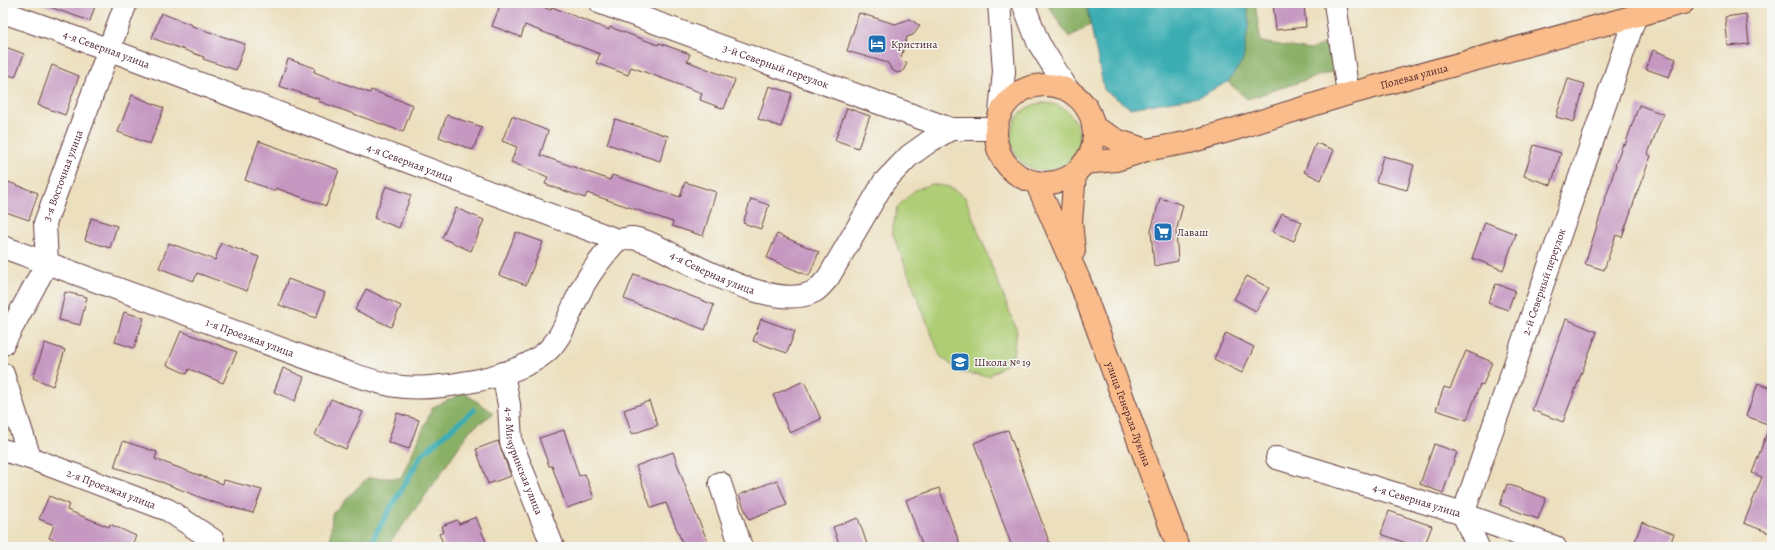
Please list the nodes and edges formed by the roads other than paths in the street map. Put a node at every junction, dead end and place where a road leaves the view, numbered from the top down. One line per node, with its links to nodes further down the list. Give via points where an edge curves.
1 (126, 3): 9 (street, 3-я Восточная улица)
2 (601, 3): 14 (street, 3-й Северный переулок)
3 (999, 3): 12 (street, via 1004,71)
4 (1023, 3): 10 (street, via 1038,42)
5 (1335, 3): 11 (street)
6 (1683, 3): 8 (main road, Полевая улица)
7 (3, 12): 9 (street, 4-я Северная улица)
8 (1636, 15): 11 (main road, Полевая улица); 29 (street, 2-й Северный переулок)
9 (110, 50): 18 (street, 4-я Северная улица); 20 (street, 3-я Восточная улица, via 44,223)
10 (1068, 90): 12 (main road, via 1052,85 1037,85 1022,90 1009,100); 13 (main road, via 1085,106)
11 (1348, 94): 15 (main road, Полевая улица, via 1235,130)
12 (998, 121): 14 (street); 17 (main road, via 999,153 1014,172)
13 (1093, 127): 15 (main road, Полевая улица, via 1119,141); 16 (main road, via 1092,146)
14 (951, 129): 18 (street, 4-я Северная улица, via 930,140 909,156 884,182 828,278 816,291 804,295 791,297 755,290 710,273 655,246 632,238)
15 (1146, 150): 16 (main road, Полевая улица)
16 (1079, 168): 17 (main road, via 1056,182); 21 (main road, улица Генерала Лукина, via 1071,233)
17 (1036, 182): 21 (main road, улица Генерала Лукина)
18 (617, 240): 24 (street, 1-я Проезжая улица, via 594,268 560,334 546,352 522,367)
19 (3, 247): 20 (street, 1-я Проезжая улица)
20 (47, 263): 22 (street); 24 (street, 1-я Проезжая улица, via 345,372 395,386 424,388 481,380)
21 (1080, 282): 33 (main road, улица Генерала Лукина)
22 (4, 343): 23 (street)
23 (3, 373): 26 (street)
24 (503, 373): 31 (street, 4-я Мичуринская улица, via 509,405 511,442)
25 (3, 450): 26 (street, 2-я Проезжая улица)
26 (30, 458): 30 (street, 2-я Проезжая улица, via 168,510)
27 (1277, 458): 29 (street, 4-я Северная улица)
28 (720, 483): 32 (street)
29 (1463, 514): 34 (street); 35 (street, 4-я Северная улица)
30 (213, 544)
31 (553, 547)
32 (741, 547)
33 (1178, 547)
34 (1478, 547)
35 (1555, 547)

